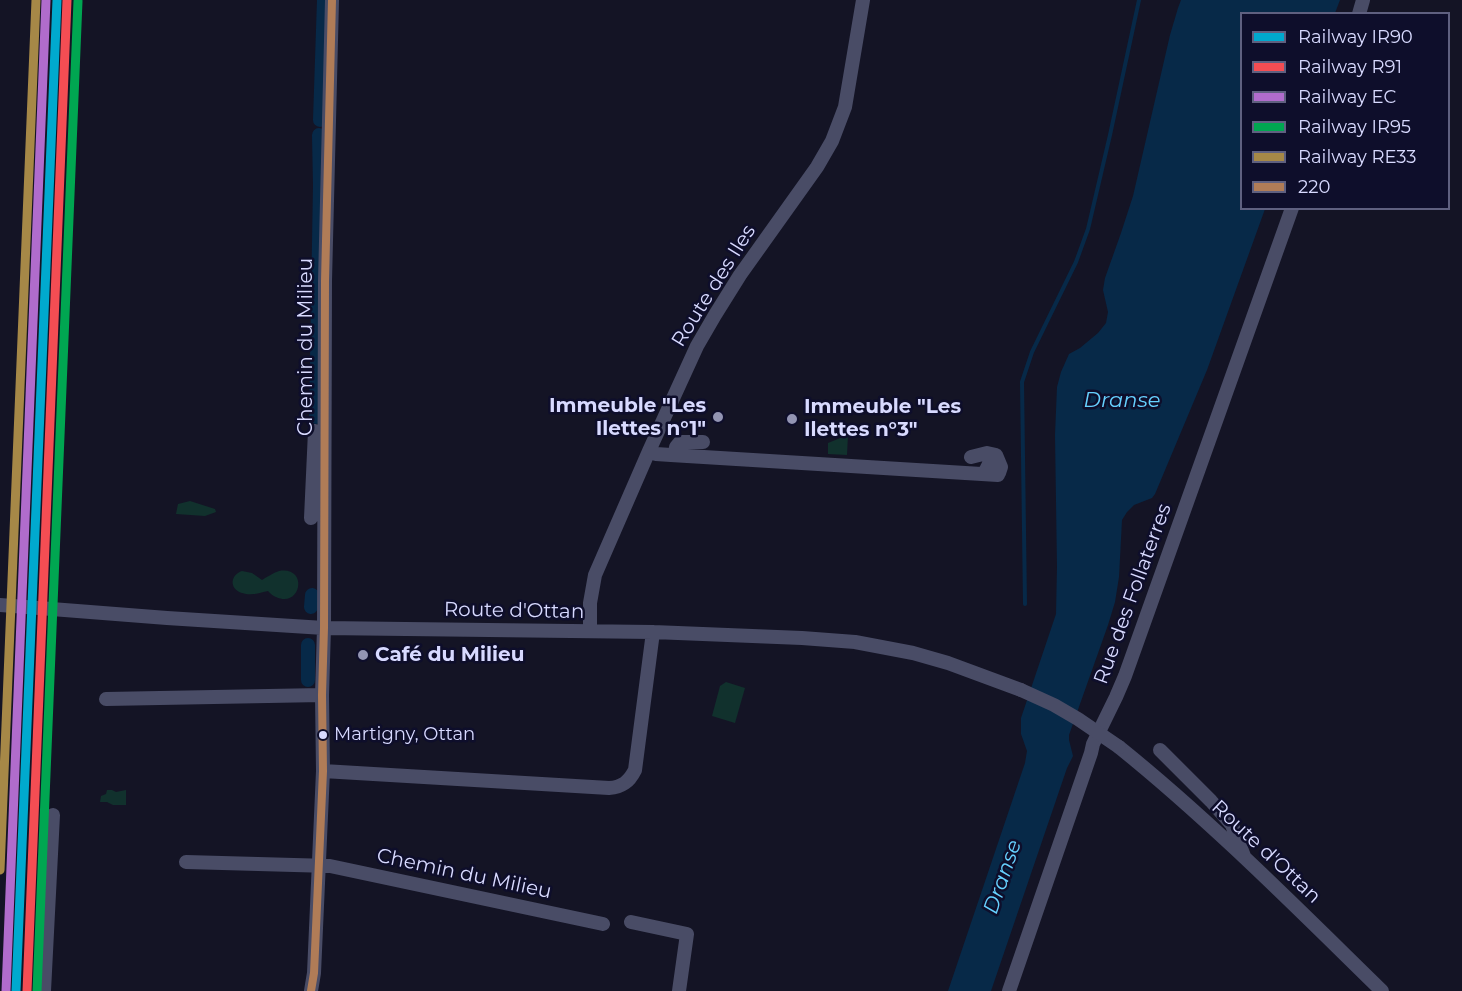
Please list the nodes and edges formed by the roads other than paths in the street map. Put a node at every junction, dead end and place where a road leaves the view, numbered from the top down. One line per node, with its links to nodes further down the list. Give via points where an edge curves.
1 (332, 0): 11 (street, Chemin du Milieu)
2 (863, 0): 6 (street, Route des Iles, via 844,107 832,141 710,322)
3 (1291, 210): 27 (street, Rue des Follaterres, via 1125,676 1092,744)
4 (315, 431): 9 (street)
5 (703, 442): 7 (street, via 680,442)
6 (649, 451): 7 (street); 12 (street, Route des Iles, via 595,575)
7 (675, 455): 8 (street, via 991,474 1001,467 996,455)
8 (971, 457)
9 (311, 518)
10 (0, 605): 11 (street, Route d'Ottan)
11 (324, 628): 12 (street, Route d'Ottan); 14 (street, Chemin du Milieu)
12 (590, 631): 13 (street, Route d'Ottan)
13 (654, 632): 17 (street, via 635,770 623,785 609,788); 19 (street, Route d'Ottan, bridge, via 855,642 913,653 1006,684 1054,705 1119,747)
14 (322, 695): 15 (street); 17 (street, Chemin du Milieu)
15 (106, 699)
16 (1160, 750): 19 (street, via 1232,825)
17 (323, 771): 21 (street, Chemin du Milieu)
18 (53, 815): 24 (street)
19 (1245, 858): 28 (street, Route d'Ottan)
20 (186, 862): 21 (street, Chemin du Milieu)
21 (318, 866): 23 (street, Chemin du Milieu); 25 (street, Chemin du Milieu)
22 (631, 922): 26 (street, via 687,934)
23 (603, 924)
24 (44, 991)
25 (311, 991)
26 (679, 991)
27 (1009, 991)
28 (1382, 991)

